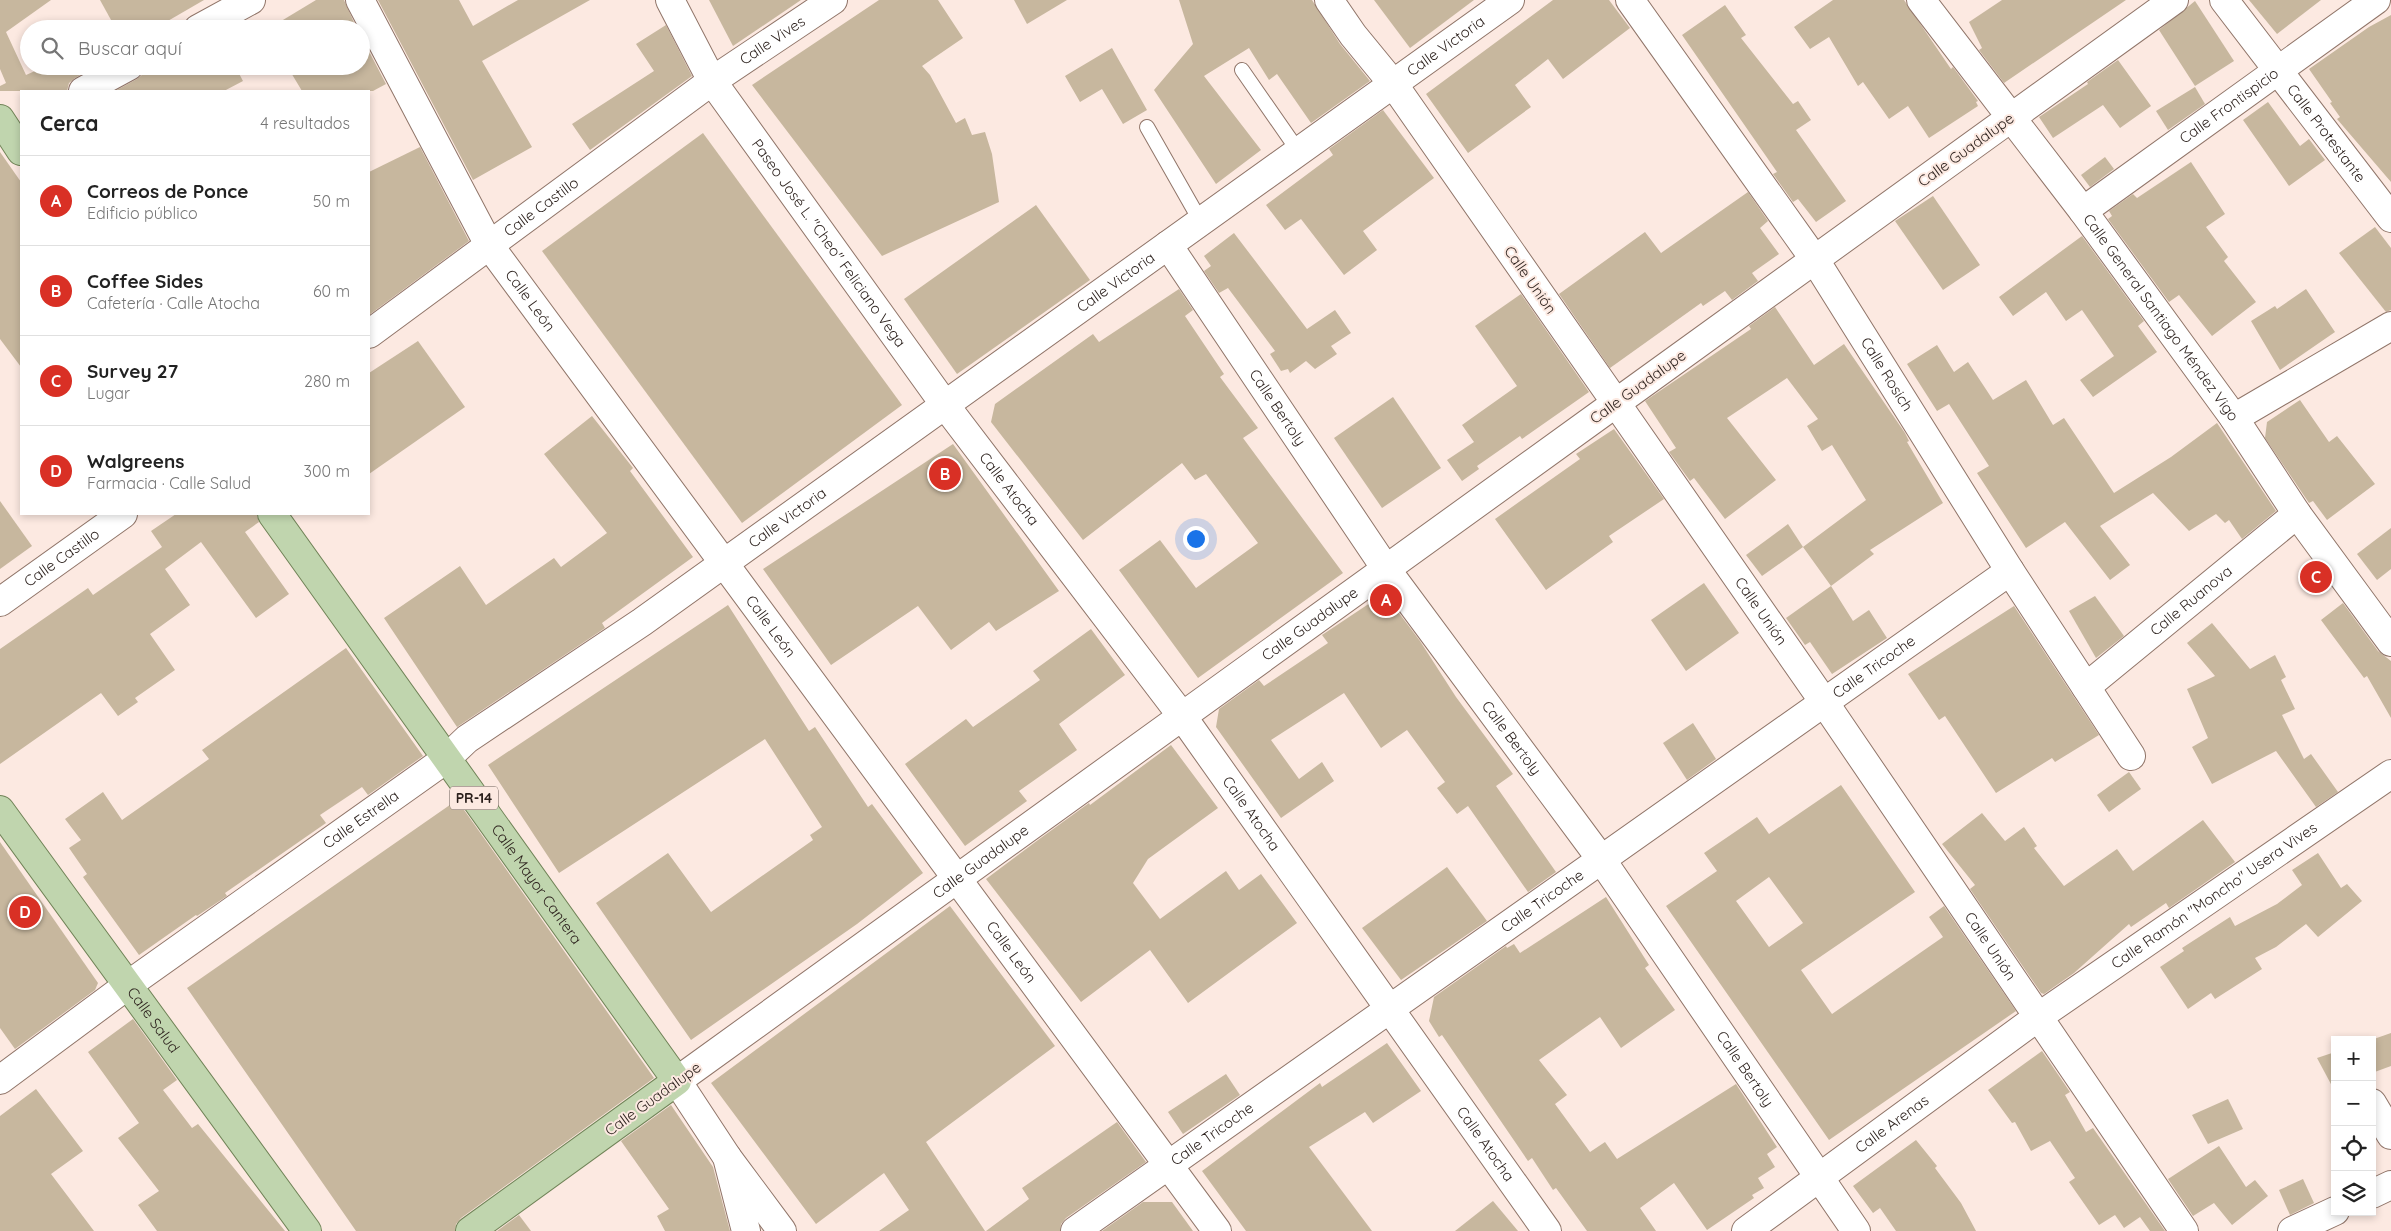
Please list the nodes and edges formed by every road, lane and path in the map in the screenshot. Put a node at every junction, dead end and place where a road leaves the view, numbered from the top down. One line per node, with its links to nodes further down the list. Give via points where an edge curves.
1 (251, 0): 12 (street)
2 (360, 0): 25 (street, Calle León)
3 (670, 0): 16 (street, Paseo José L. "Cheo" Feliciano Vega)
4 (833, 0): 16 (street, Calle Vives)
5 (1329, 0): 17 (street, Calle Unión)
6 (1510, 0): 17 (street, Calle Victoria)
7 (1630, 0): 27 (street, Calle Rosich)
8 (1921, 0): 19 (street, Calle General Santiago Méndez Vigo)
9 (2174, 0): 19 (street, Calle Guadalupe)
10 (2224, 0): 14 (street, Calle Protestante)
11 (2376, 0): 14 (street, Calle Frontispicio)
12 (214, 20)
13 (1242, 70): 21 (lane)
14 (2278, 72): 22 (street, Calle Frontispicio); 23 (street, Calle Protestante)
15 (112, 75): 18 (street)
16 (712, 81): 25 (street, Calle Castillo); 31 (street, Paseo José L. "Cheo" Feliciano Vega)
17 (1394, 85): 21 (street, Calle Victoria); 30 (street, Calle Unión)
18 (85, 90)
19 (2011, 117): 22 (street, Calle General Santiago Méndez Vigo); 27 (street, Calle Guadalupe)
20 (1146, 127): 24 (lane)
21 (1298, 152): 24 (street, Calle Victoria)
22 (2083, 211): 32 (street, Calle General Santiago Méndez Vigo)
23 (2391, 218)
24 (1201, 222): 26 (street, Calle Victoria)
25 (489, 245): 29 (street, Calle Castillo); 36 (street, Calle León)
26 (1168, 245): 31 (street, Calle Victoria); 37 (street, Calle Bertoly)
27 (1814, 260): 30 (street, Calle Guadalupe); 38 (street, Calle Rosich)
28 (2391, 326): 32 (street)
29 (370, 333)
30 (1616, 403): 37 (street, Calle Guadalupe); 42 (street, Calle Unión)
31 (944, 405): 36 (street, Calle Victoria); 43 (street, Calle Atocha)
32 (2234, 418): 33 (street, Calle General Santiago Méndez Vigo)
33 (2297, 514): 40 (street, Calle General Santiago Méndez Vigo); 41 (street, Calle Ruanova)
34 (122, 515): 39 (street, Calle Castillo)
35 (273, 515): 45 (main road, Calle Mayor Cantera / PR-14)
36 (722, 563): 45 (street, Calle Estrella, via 642,622 467,739); 49 (street, Calle León)
37 (1386, 569): 43 (street, Calle Guadalupe); 48 (street, Calle Bertoly)
38 (2010, 571): 41 (street, Calle Rosich); 42 (street, Calle Tricoche)
39 (0, 602)
40 (2391, 642)
41 (2086, 686): 44 (street, Calle Rosich)
42 (1824, 702): 48 (street, Calle Tricoche); 52 (street, Calle Unión)
43 (1182, 716): 49 (street, Calle Guadalupe); 51 (street, Calle Atocha)
44 (2131, 756)
45 (446, 758): 50 (street, Calle Estrella); 54 (main road, Calle Mayor Cantera / PR-14)
46 (2391, 774): 52 (street, Calle Ramón "Moncho" Usera Vives)
47 (0, 810): 50 (main road, Calle Salud)
48 (1601, 859): 51 (street, Calle Tricoche); 59 (street, Calle Bertoly)
49 (958, 879): 54 (street, Calle Guadalupe); 58 (street, Calle León)
50 (128, 985): 53 (street, Calle Estrella); 63 (main road, Calle Salud)
51 (1389, 1008): 58 (street, Calle Tricoche); 69 (street, Calle Atocha)
52 (2038, 1018): 59 (street, Calle Arenas); 72 (street, Calle Unión)
53 (0, 1080)
54 (677, 1081): 57 (street, Calle Mayor Cantera); 64 (main road, Calle Guadalupe)
55 (2376, 1110): 56 (street)
56 (2391, 1135)
57 (728, 1157): 65 (street); 66 (street, Calle Mayor Cantera)
58 (1170, 1166): 67 (street, Calle Tricoche); 68 (street, Calle León)
59 (1818, 1178): 70 (street, Calle Arenas); 71 (street, Calle Bertoly)
60 (2391, 1185): 61 (street)
61 (2376, 1192)
62 (2331, 1213): 73 (street)
63 (307, 1231)
64 (470, 1231)
65 (746, 1231)
66 (782, 1231)
67 (1075, 1231)
68 (1217, 1231)
69 (1547, 1231)
70 (1746, 1231)
71 (1856, 1231)
72 (2184, 1231)
73 (2292, 1231)

